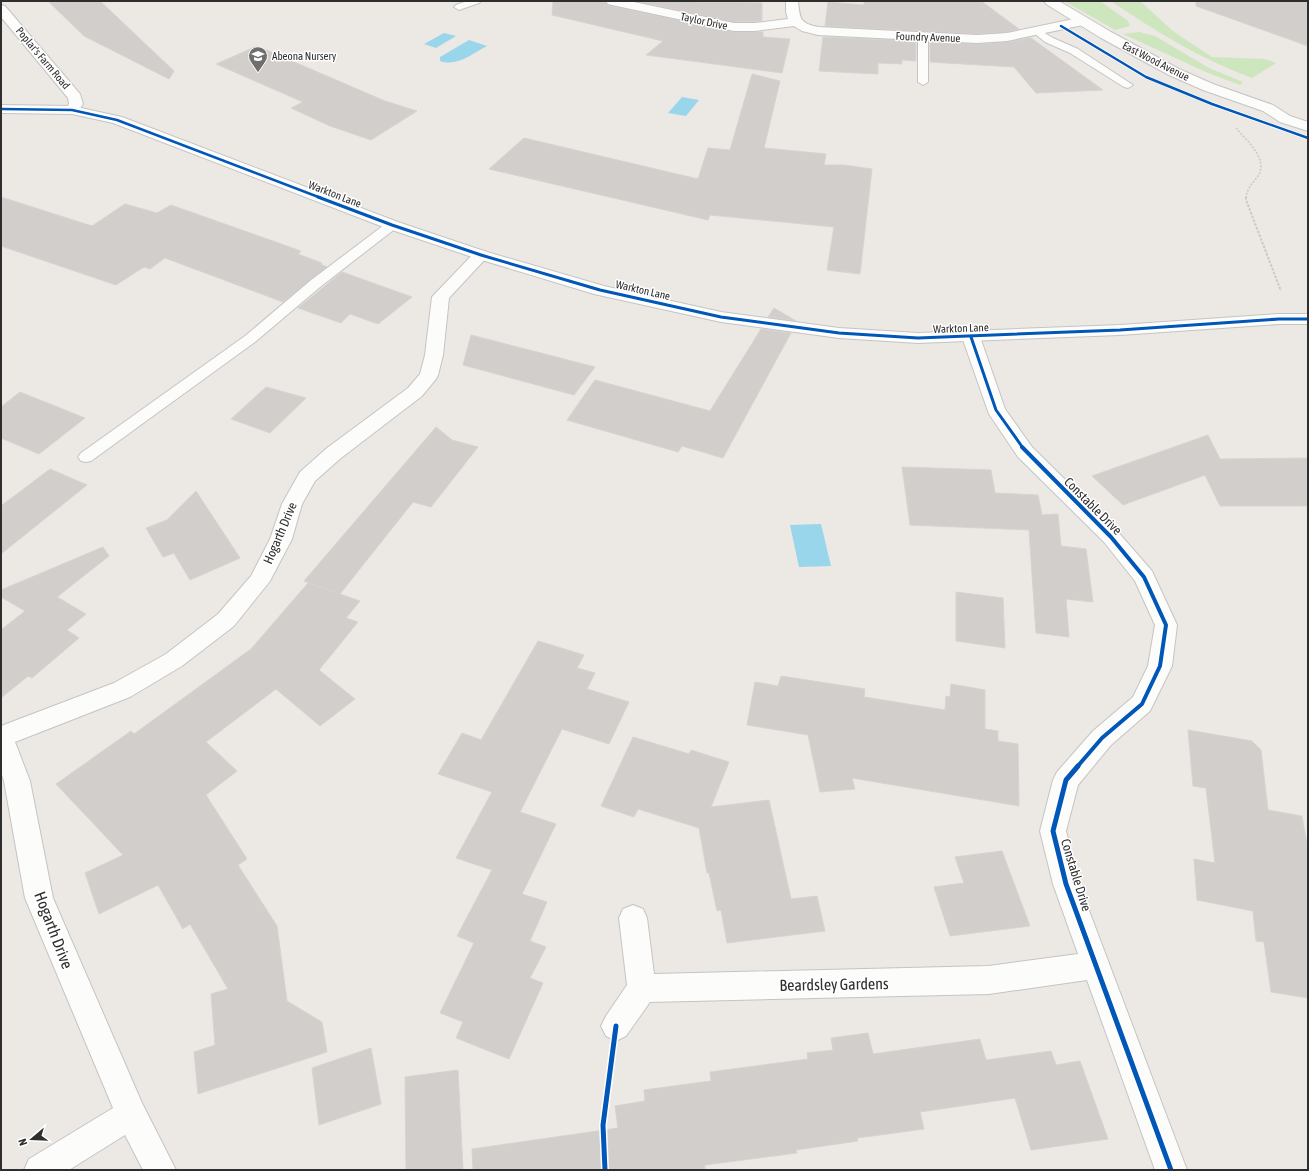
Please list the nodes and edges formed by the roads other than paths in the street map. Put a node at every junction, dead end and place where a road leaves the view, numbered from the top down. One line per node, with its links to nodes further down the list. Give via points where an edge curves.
1 (476, 1): 5 (lane)
2 (612, 1): 8 (street, Taylor Drive, via 734,27)
3 (792, 1): 8 (street, via 792,12)
4 (1050, 1): 7 (street, East Wood Avenue)
5 (459, 7)
6 (1, 9): 15 (street, Poplar's Farm Road, via 75,96 76,104)
7 (1083, 21): 9 (street, Foundry Avenue); 13 (street, East Wood Avenue, via 1174,72)
8 (796, 22): 10 (street, Foundry Avenue, via 808,30)
9 (1038, 32): 10 (street, Foundry Avenue, via 977,39); 12 (lane)
10 (923, 37): 11 (lane)
11 (923, 82)
12 (1128, 85)
13 (1268, 108): 16 (street, East Wood Avenue); 17 (street, East Wood Avenue, via 1285,119)
14 (1, 109): 15 (street, Warkton Lane)
15 (72, 110): 18 (street, Warkton Lane, via 117,120)
16 (1308, 114)
17 (1308, 127)
18 (392, 225): 19 (street, Warkton Lane); 22 (lane, via 250,338)
19 (482, 255): 21 (street, Warkton Lane, via 600,290 721,317 839,334 918,338); 23 (street, Hogarth Drive, via 441,297 429,375 415,392 334,453 307,477 292,504 281,539 259,582 226,620 174,660 122,690)
20 (1308, 319): 21 (street, Warkton Lane)
21 (971, 337): 25 (street, Constable Drive, via 996,410 1025,452 1111,537 1144,577 1166,625 1160,666 1142,704 1102,738 1066,780 1053,831 1066,884)
22 (86, 457)
23 (1, 738): 28 (street, Hogarth Drive, via 17,781 39,898)
24 (633, 918): 26 (street)
25 (1096, 965): 26 (street, Beardsley Gardens, via 990,980); 31 (street, Constable Drive)
26 (642, 988): 27 (street)
27 (616, 1026)
28 (130, 1114): 29 (street); 30 (street, Hogarth Drive)
29 (40, 1170)
30 (160, 1170)
31 (1172, 1170)

